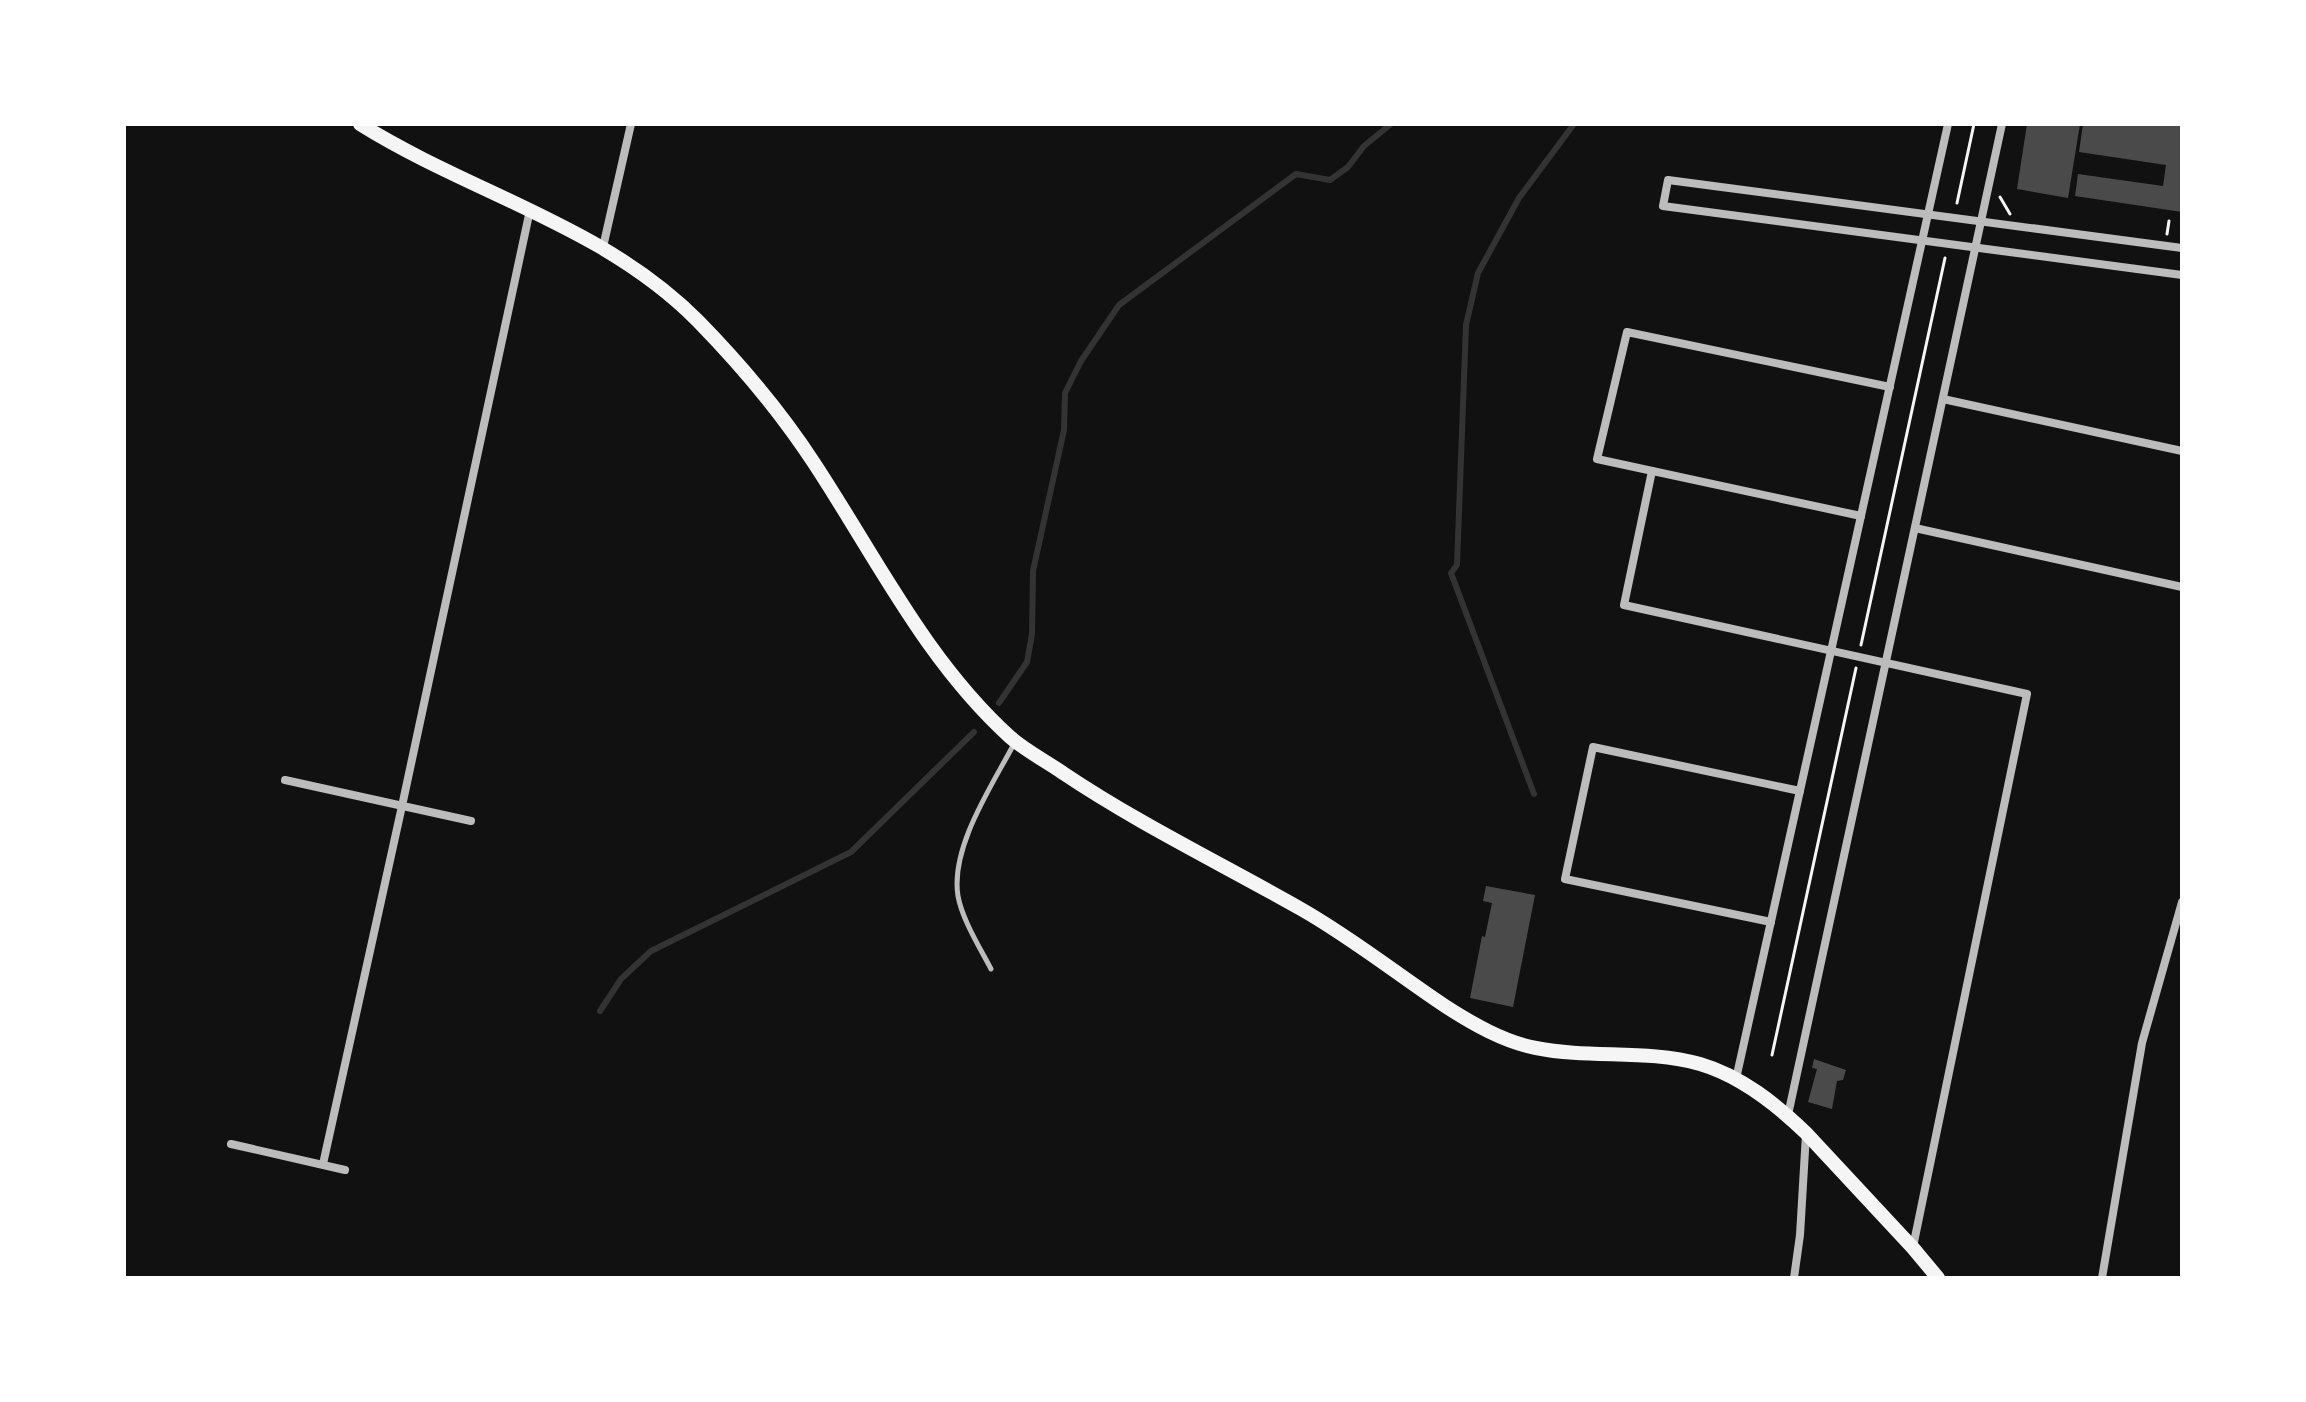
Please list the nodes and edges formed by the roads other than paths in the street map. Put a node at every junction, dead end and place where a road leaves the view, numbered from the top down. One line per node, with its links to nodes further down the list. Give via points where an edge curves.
1 (360, 124): 5 (main road)
2 (631, 124): 9 (street)
3 (1948, 124): 6 (street)
4 (2002, 124): 7 (street)
5 (530, 210): 9 (main road); 25 (street)
6 (1928, 214): 7 (street); 8 (street); 8 (street, via 1668,180 1663,206)
7 (1981, 221): 10 (street); 11 (street)
8 (1923, 240): 10 (street); 13 (street)
9 (603, 247): 22 (main road, via 670,295 764,394 928,643 958,683)
10 (1976, 247): 12 (street); 14 (street)
11 (2182, 248)
12 (2182, 275)
13 (1890, 387): 16 (street, via 1627,332 1597,459); 17 (street)
14 (1943, 399): 15 (street); 18 (street)
15 (2182, 451)
16 (1652, 471): 17 (street); 20 (street, via 1624,605)
17 (1861, 516): 20 (street)
18 (1915, 528): 19 (street); 21 (street)
19 (2182, 587)
20 (1832, 651): 21 (street); 24 (street)
21 (1886, 663): 31 (street); 36 (street, via 2027,694)
22 (1015, 741): 29 (lane, via 963,844 958,869 958,896); 30 (main road, via 1107,801 1306,911 1447,1008 1496,1035 1551,1051 1684,1061)
23 (285, 780): 25 (street)
24 (1800, 791): 28 (street); 28 (street, via 1593,747 1565,879)
25 (402, 806): 26 (street); 34 (street)
26 (471, 821)
27 (2182, 902): 39 (street, via 2142,1043)
28 (1771, 922): 30 (street)
29 (991, 969)
30 (1736, 1079): 31 (main road)
31 (1788, 1115): 32 (main road)
32 (1806, 1133): 36 (main road); 37 (street)
33 (231, 1144): 34 (street)
34 (323, 1164): 35 (street)
35 (345, 1170)
36 (1913, 1248): 38 (main road)
37 (1794, 1278)
38 (1938, 1278)
39 (2102, 1278)

